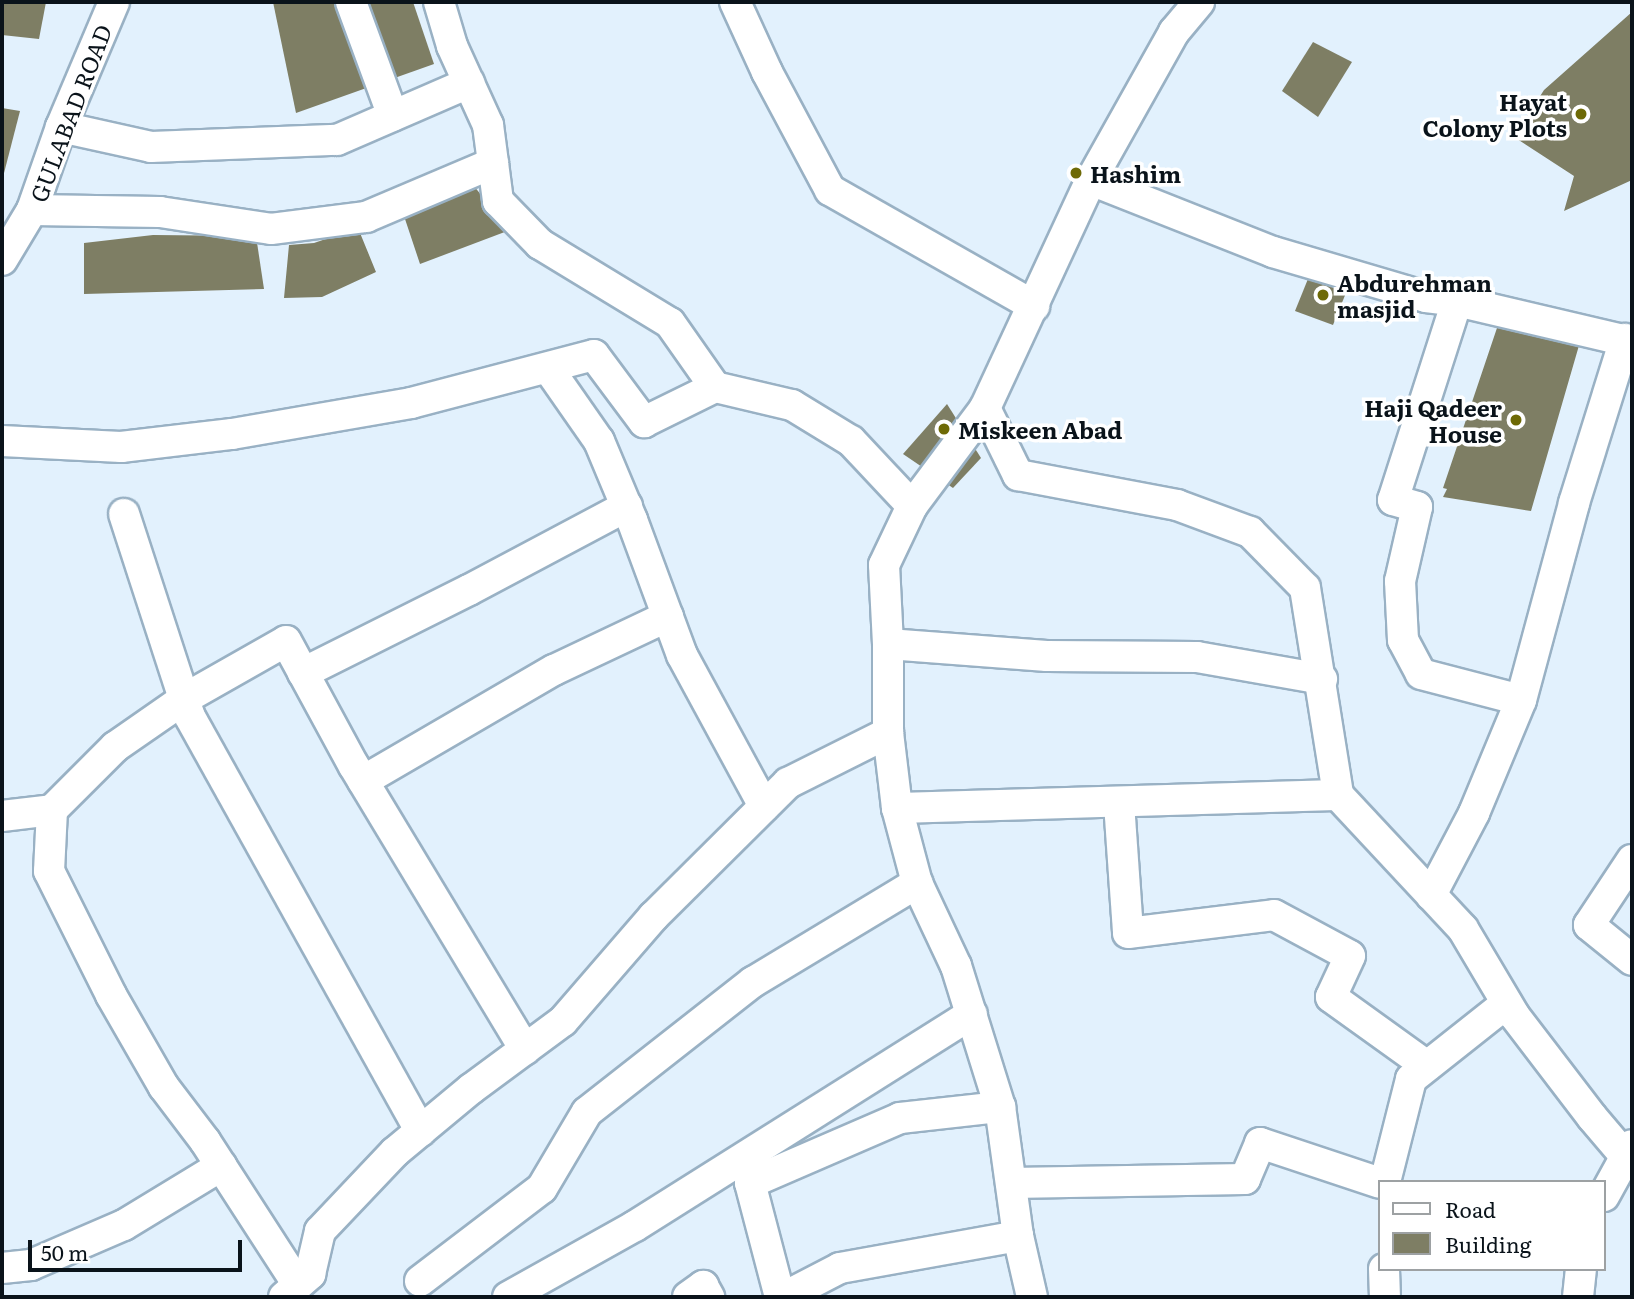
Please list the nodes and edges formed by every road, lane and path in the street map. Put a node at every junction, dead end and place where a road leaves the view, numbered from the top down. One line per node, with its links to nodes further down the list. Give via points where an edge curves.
1 (114, 2): 8 (street, GULABAD ROAD)
2 (351, 2): 7 (street)
3 (439, 2): 6 (street)
4 (736, 2): 14 (street, via 767,72 830,190)
5 (1199, 2): 10 (street, via 1174,32)
6 (469, 83): 7 (street); 9 (street, via 488,125)
7 (393, 116): 8 (street, via 337,140 259,145 151,146)
8 (61, 127): 11 (street, GULABAD ROAD)
9 (494, 163): 11 (street, via 366,217 271,229 160,212); 17 (street, via 498,201 540,244 670,323)
10 (1091, 180): 13 (street, via 1273,251 1426,297); 14 (street)
11 (32, 211): 12 (street, GULABAD ROAD)
12 (2, 260)
13 (1457, 301): 15 (street); 28 (street, via 1393,500 1417,507 1400,581 1403,640 1421,674)
14 (1034, 306): 18 (street)
15 (1629, 340): 28 (street, via 1574,503)
16 (548, 368): 17 (street, via 594,355 644,422); 19 (street, via 411,403 232,434 121,447); 20 (street, via 599,441)
17 (715, 387): 21 (street, via 792,405 850,441)
18 (985, 408): 21 (street); 26 (street, via 1018,475 1177,505 1250,532 1305,588)
19 (2, 441)
20 (627, 506): 23 (street); 25 (street)
21 (912, 506): 24 (street, via 884,565)
22 (124, 514): 27 (street)
23 (668, 616): 30 (street, via 554,670); 33 (street, via 682,655)
24 (888, 644): 26 (street, via 1047,656 1197,657); 29 (street)
25 (303, 673): 27 (street, via 286,641); 30 (street)
26 (1322, 679): 31 (street)
27 (184, 699): 35 (street, via 115,747); 46 (street, via 190,718)
28 (1521, 700): 39 (street, via 1474,813)
29 (888, 733): 33 (street, via 788,783); 34 (street)
30 (363, 781): 43 (street)
31 (1339, 795): 32 (street); 39 (street)
32 (1119, 803): 34 (street); 44 (street, via 1128,933 1274,915 1349,956 1331,997)
33 (765, 806): 43 (street, via 654,916 563,1021)
34 (897, 808): 38 (street)
35 (52, 810): 36 (street); 48 (street, via 49,871 163,1087)
36 (2, 816)
37 (1632, 860): 40 (street, via 1589,925)
38 (917, 883): 42 (street); 57 (street, via 753,982 587,1112 542,1188)
39 (1431, 895): 41 (street, via 1463,929)
40 (1632, 960)
41 (1507, 1003): 44 (street); 47 (street, via 1584,1107)
42 (972, 1014): 45 (street); 59 (street, via 635,1226)
43 (525, 1049): 46 (street)
44 (1427, 1066): 49 (street, via 1411,1079)
45 (1000, 1107): 51 (street); 62 (street, via 900,1118 750,1183)
46 (420, 1131): 58 (street, via 320,1231 310,1274)
47 (1630, 1155): 52 (street)
48 (221, 1166): 54 (street, via 124,1225 31,1265); 58 (street)
49 (1386, 1180)
50 (1378, 1182): 51 (street, via 1260,1143 1245,1179)
51 (1011, 1183): 53 (street)
52 (1606, 1193)
53 (1018, 1236): 62 (street, via 839,1268); 63 (street)
54 (2, 1268)
55 (1384, 1271): 64 (street)
56 (1581, 1271): 65 (street)
57 (420, 1280)
58 (291, 1291)
59 (508, 1297)
60 (688, 1297): 61 (street, via 704,1286)
61 (709, 1297)
62 (782, 1297)
63 (1032, 1297)
64 (1385, 1297)
65 (1578, 1297)

